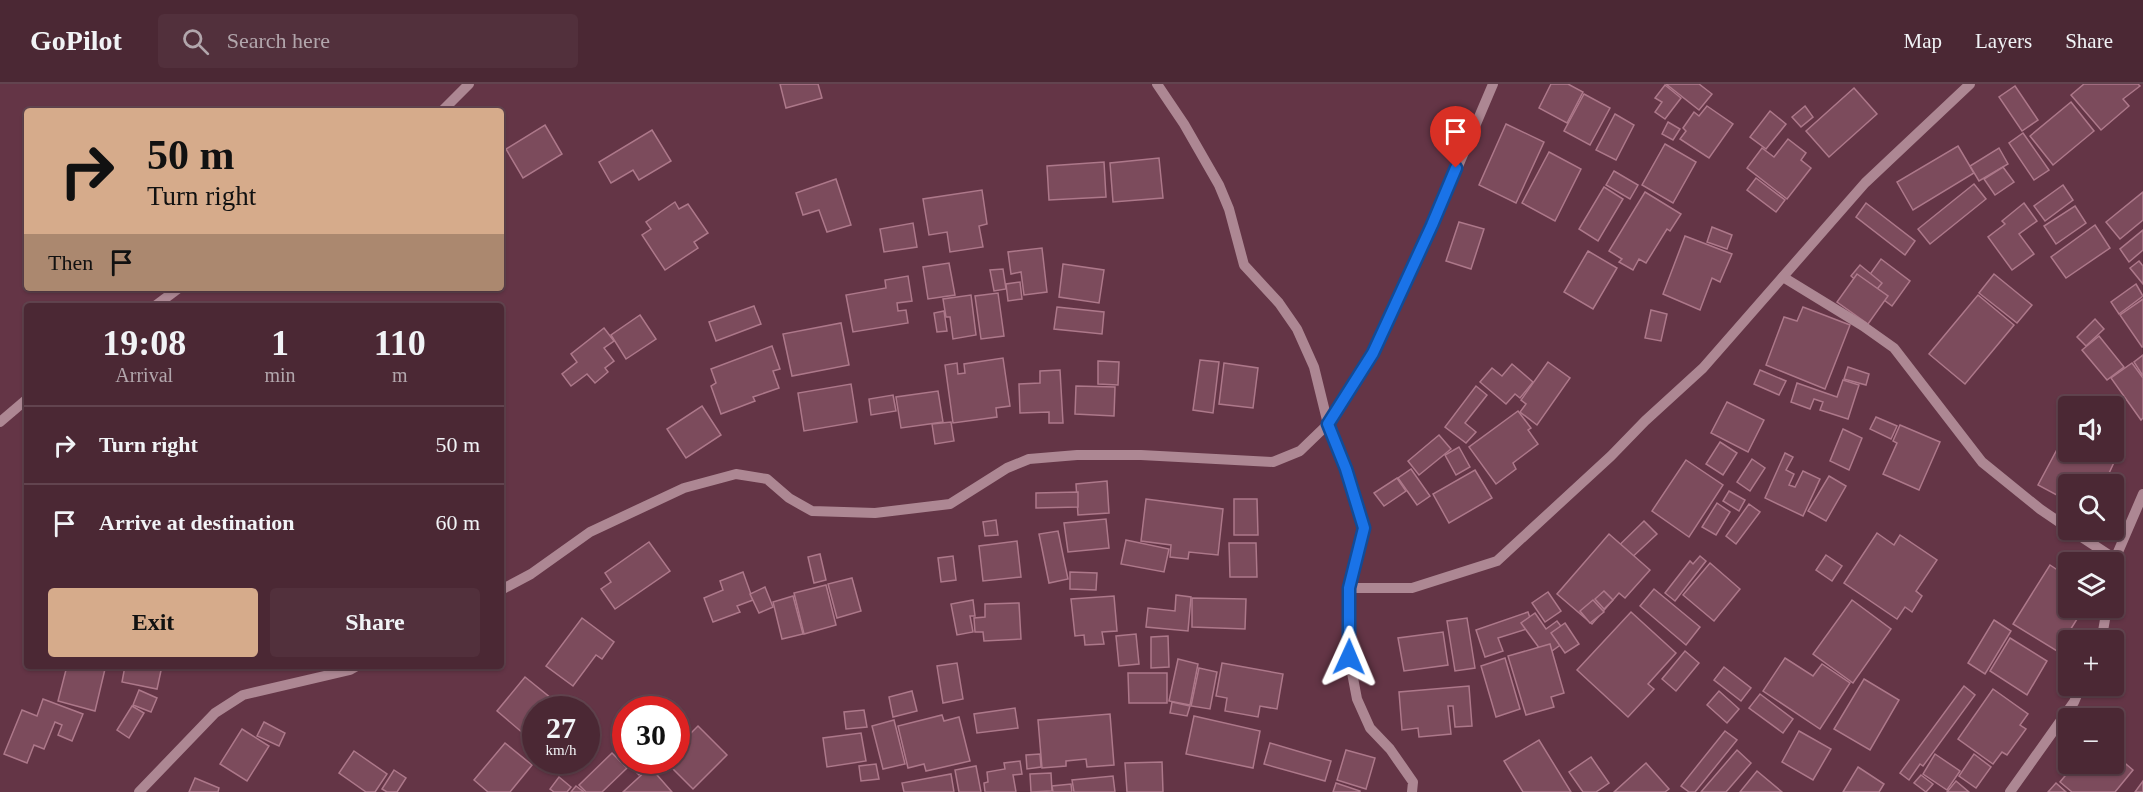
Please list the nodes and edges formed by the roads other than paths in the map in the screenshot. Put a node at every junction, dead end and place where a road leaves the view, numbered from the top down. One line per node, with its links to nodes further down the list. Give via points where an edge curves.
1 (469, 84): 5 (street)
2 (1156, 84): 11 (street, via 1219,185 1244,265 1297,329 1314,367)
3 (1493, 84): 11 (street, via 1373,353)
4 (1970, 84): 6 (street, via 1865,183)
5 (445, 108)
6 (1783, 278): 13 (street, via 1894,348 1982,462); 18 (street, via 1703,368 1497,561 1412,588)
7 (175, 291): 8 (street)
8 (160, 303)
9 (24, 402): 10 (street)
10 (0, 422)
11 (1328, 424): 17 (street, via 1300,452 1273,462 1142,455 1029,459 1007,468 950,504 875,513 812,511 767,479 736,474 684,488 590,532); 18 (street, via 1364,528)
12 (2143, 494): 16 (street)
13 (2058, 521)
14 (2085, 540): 15 (street)
15 (2101, 552)
16 (2118, 552)
17 (504, 588)
18 (1349, 588): 22 (street, via 1349,657 1357,699 1370,728 1413,782)
19 (350, 669): 21 (street, via 243,695 215,713)
20 (2076, 696): 23 (street)
21 (140, 792)
22 (1412, 792)
23 (2010, 792)

